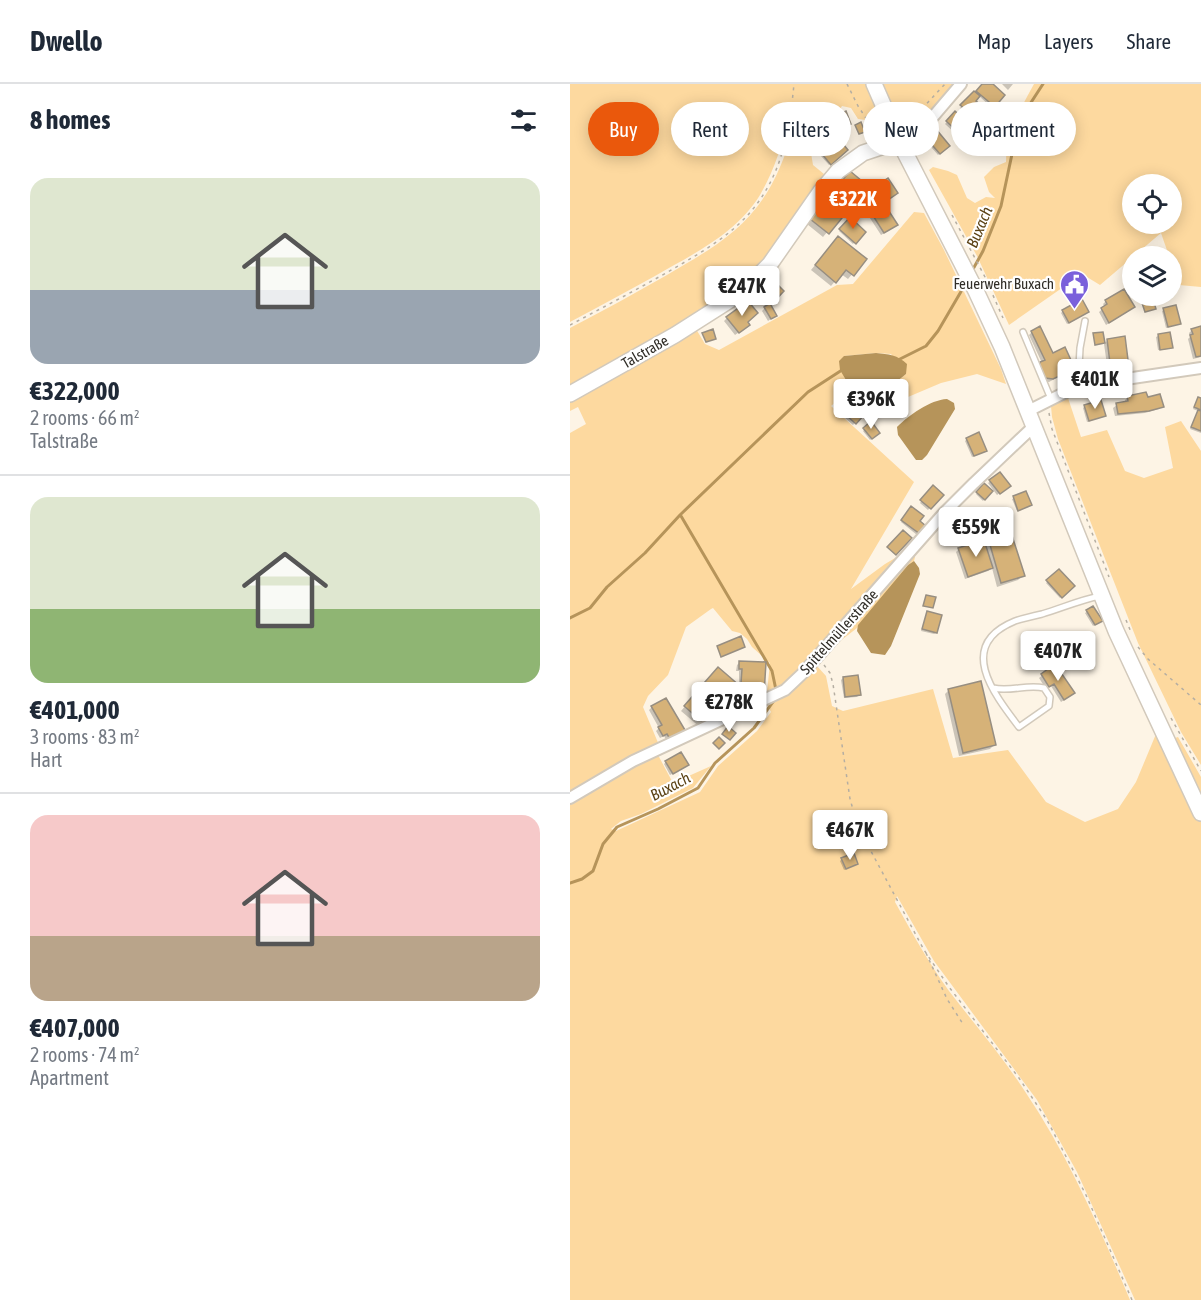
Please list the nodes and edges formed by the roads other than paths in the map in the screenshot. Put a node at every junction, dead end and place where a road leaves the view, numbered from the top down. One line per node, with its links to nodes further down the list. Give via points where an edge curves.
1 (874, 84): 3 (main road)
2 (961, 84): 4 (street)
3 (882, 102)
4 (939, 110)
5 (863, 153): 11 (main road, Talstraße, via 838,171 770,264 741,293)
6 (908, 156): 13 (main road, via 966,255 976,291)
7 (1085, 321): 10 (lane)
8 (1023, 332): 12 (lane)
9 (1201, 368): 10 (street)
10 (1078, 386): 12 (street)
11 (570, 394)
12 (1048, 400): 13 (street)
13 (1028, 411): 14 (main road)
14 (1034, 426): 15 (main road); 17 (street, Spittelmüllerstraße, via 945,513 804,674 785,690 633,761)
15 (1102, 596): 16 (lane, via 1016,621 991,637 982,661); 18 (main road)
16 (993, 688): 16 (lane, via 1019,727 1049,706 1050,697 1044,688)
17 (570, 798)
18 (1201, 813)

